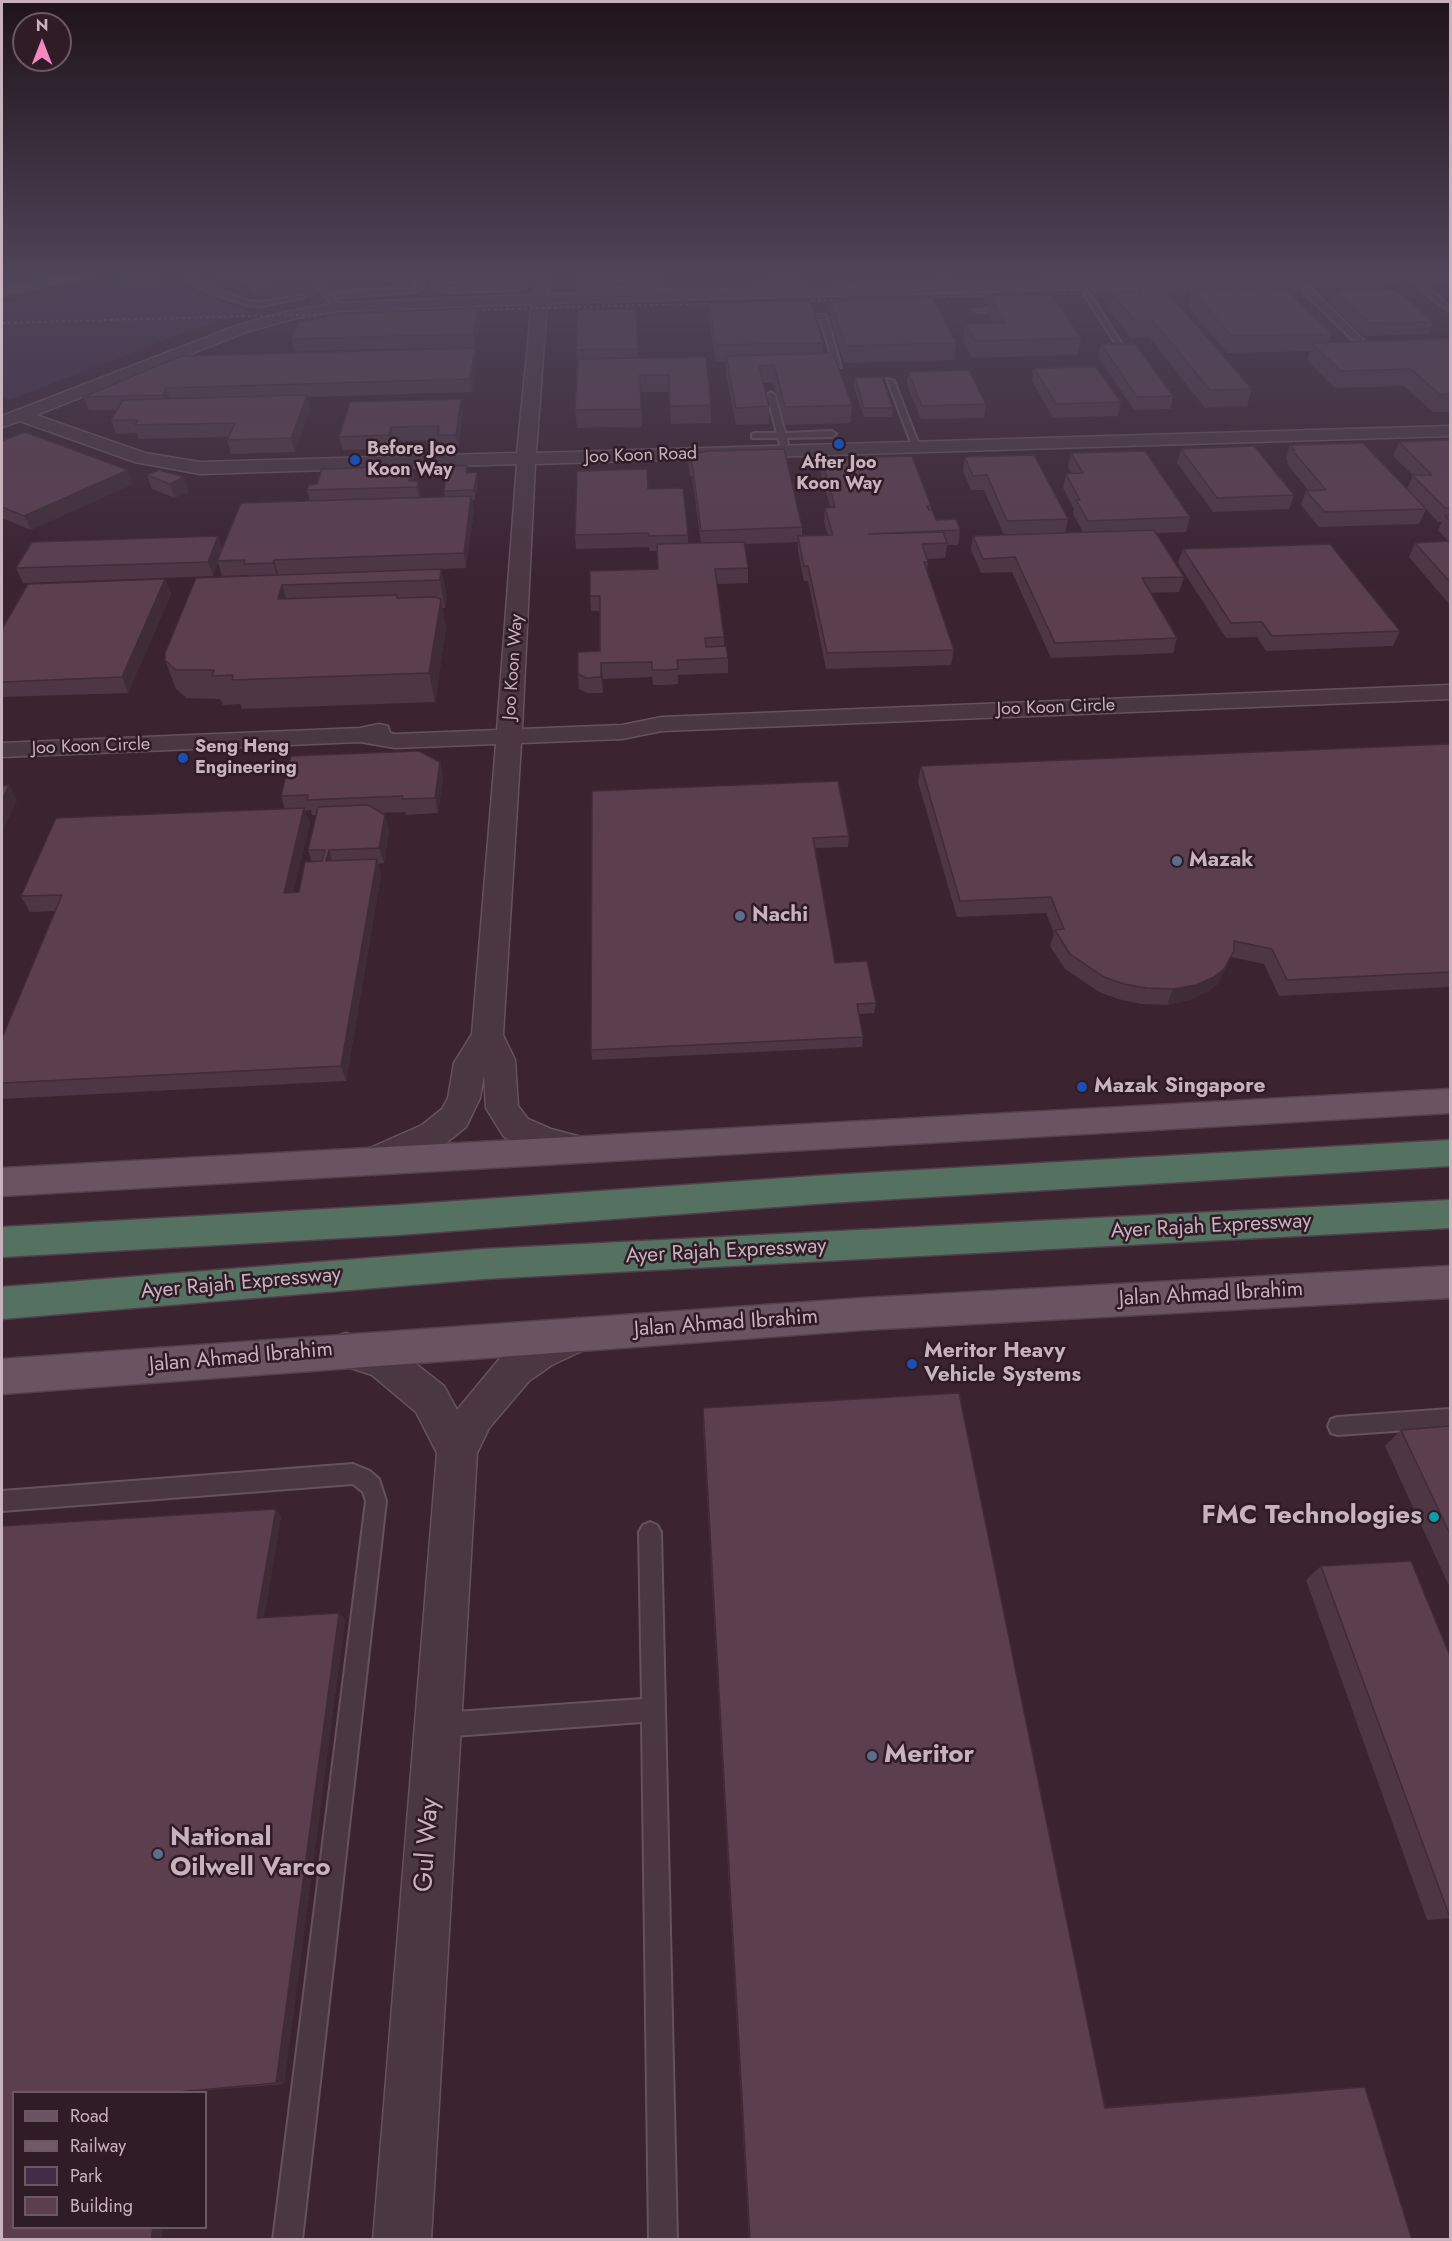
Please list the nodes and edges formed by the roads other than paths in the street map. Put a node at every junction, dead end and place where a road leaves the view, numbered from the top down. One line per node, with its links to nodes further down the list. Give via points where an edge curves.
1 (116, 378): 5 (street)
2 (532, 378): 12 (street, Joo Koon Way)
3 (890, 381): 11 (lane)
4 (771, 395): 10 (lane)
5 (20, 415): 6 (street); 12 (street, Joo Koon Road, via 141,458 200,468)
6 (2, 422)
7 (1450, 431): 11 (street, Joo Koon Road)
8 (832, 434): 10 (lane)
9 (755, 436): 10 (lane)
10 (784, 443): 11 (street, Joo Koon Road); 12 (street, Joo Koon Road)
11 (918, 448)
12 (526, 460): 14 (street, Joo Koon Way)
13 (1450, 692): 14 (street, Joo Koon Circle, via 662,724 622,732)
14 (510, 730): 15 (street, Joo Koon Circle, via 395,741 360,735); 16 (street, Joo Koon Way)
15 (2, 750)
16 (487, 1035): 18 (street, Joo Koon Way, via 499,1060 502,1108 516,1128 545,1141); 20 (street, Joo Koon Way, via 470,1063 465,1098 454,1118 434,1134)
17 (1450, 1101): 18 (main road)
18 (586, 1150): 20 (main road)
19 (1450, 1153): 23 (highway)
20 (375, 1161): 21 (main road)
21 (2, 1182)
22 (1450, 1214): 25 (highway, Ayer Rajah Expressway, via 484,1264)
23 (2, 1242)
24 (1450, 1282): 26 (main road, Jalan Ahmad Ibrahim, via 863,1314)
25 (2, 1303)
26 (579, 1335): 27 (main road, Jalan Ahmad Ibrahim); 31 (street, Gul Way, via 515,1369 475,1415)
27 (344, 1350): 28 (main road, Jalan Ahmad Ibrahim); 31 (street, via 384,1362 430,1399)
28 (2, 1377)
29 (1450, 1418): 30 (lane)
30 (1338, 1426)
31 (457, 1451): 35 (street, Gul Way)
32 (2, 1501): 36 (lane, via 353,1474 372,1486 376,1501)
33 (650, 1532): 34 (lane)
34 (653, 1710): 35 (lane); 38 (lane)
35 (436, 1726): 37 (street, Gul Way)
36 (287, 2240)
37 (402, 2240)
38 (663, 2240)

